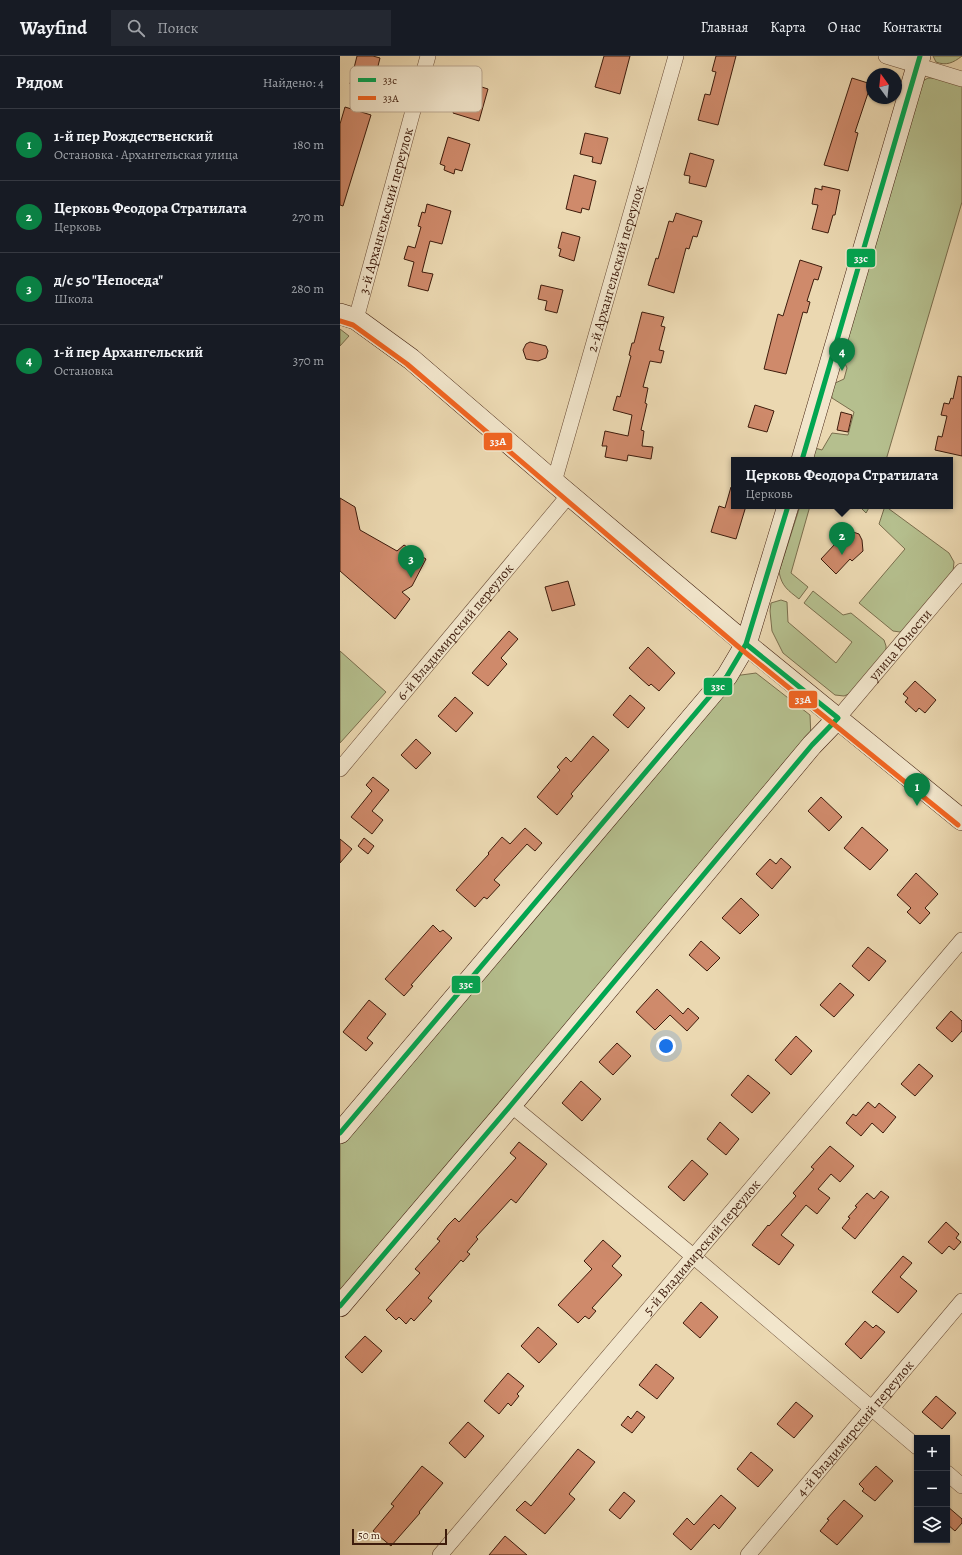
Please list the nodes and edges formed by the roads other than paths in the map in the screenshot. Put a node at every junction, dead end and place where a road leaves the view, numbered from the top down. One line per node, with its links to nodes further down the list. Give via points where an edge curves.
1 (428, 56): 5 (street, 3-й Архангельский переулок)
2 (676, 56): 10 (street, 2-й Архангельский переулок)
3 (886, 56): 4 (street)
4 (918, 61): 6 (street); 9 (street)
5 (425, 66)
6 (962, 78)
7 (411, 112): 8 (street, 3-й Архангельский переулок)
8 (348, 317): 10 (street, via 411,359)
9 (803, 457)
10 (561, 488): 13 (street); 15 (street, 6-й Владимирский переулок)
11 (787, 509): 13 (street)
12 (962, 571): 14 (street, улица Юности)
13 (746, 644): 14 (street); 19 (street, via 727,676)
14 (838, 718): 16 (street); 18 (street, via 812,745)
15 (340, 769)
16 (962, 820)
17 (962, 940): 20 (street, 5-й Владимирский переулок)
18 (511, 1105): 20 (street); 22 (street)
19 (340, 1133)
20 (693, 1256): 23 (street); 27 (street, 5-й Владимирский переулок)
21 (962, 1301): 23 (street, 4-й Владимирский переулок)
22 (340, 1306)
23 (872, 1408): 24 (street); 28 (street, 4-й Владимирский переулок)
24 (914, 1444)
25 (950, 1476): 26 (street)
26 (962, 1486)
27 (440, 1555)
28 (748, 1555)

